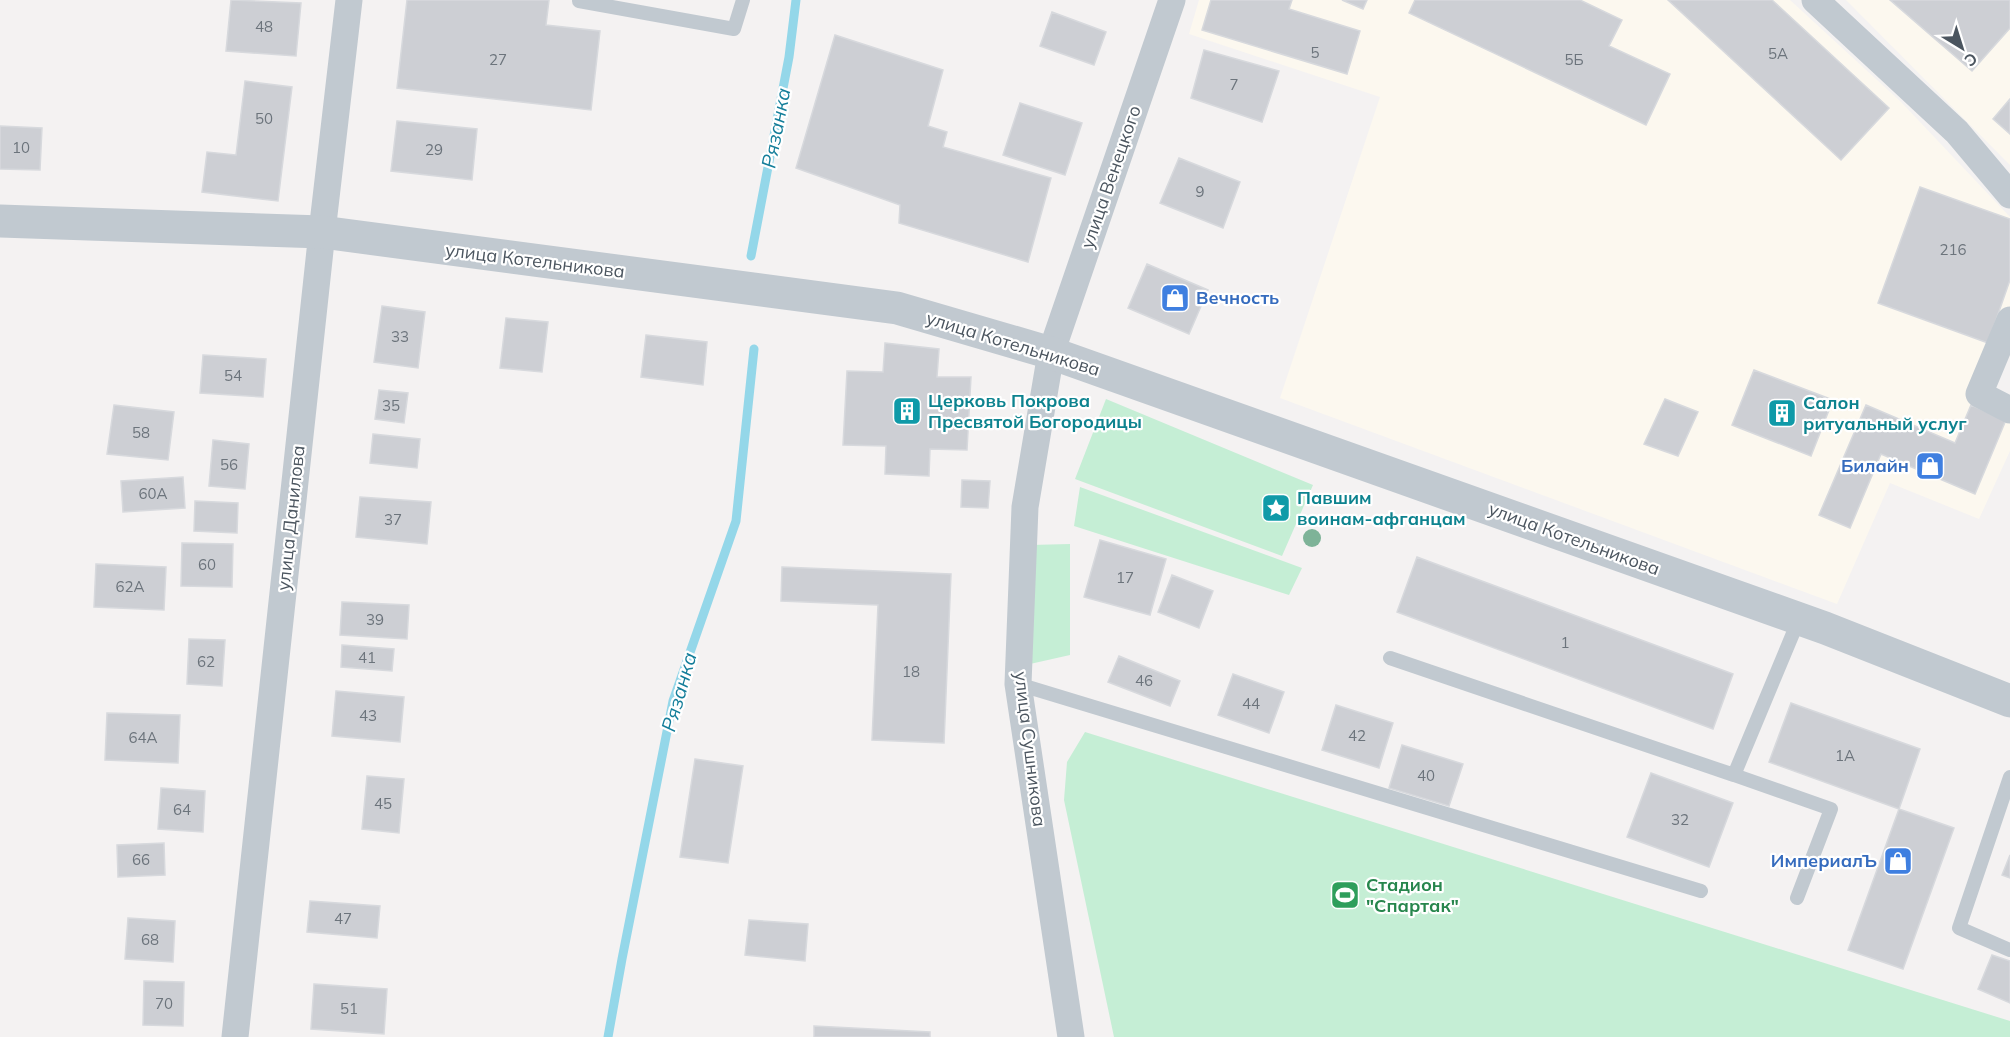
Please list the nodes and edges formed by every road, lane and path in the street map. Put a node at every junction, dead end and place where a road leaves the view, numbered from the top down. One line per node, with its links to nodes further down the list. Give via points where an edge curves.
1 (349, 0): 8 (street, улица Данилова)
2 (579, 0): 3 (lane, via 734,29)
3 (742, 0)
4 (1172, 0): 10 (street, улица Венецкого)
5 (1815, 0): 6 (street, via 1957,132)
6 (2010, 195)
7 (0, 221): 8 (street, улица Котельникова)
8 (322, 232): 10 (street, улица Котельникова, via 897,308); 21 (street, улица Данилова)
9 (2010, 320): 11 (street, via 1979,394)
10 (1051, 353): 12 (street, улица Котельникова); 14 (street, улица Сушникова, via 1025,507)
11 (2010, 410)
12 (1799, 619): 15 (street, улица Котельникова); 16 (lane)
13 (1390, 658): 16 (lane)
14 (1018, 684): 18 (lane); 22 (street, улица Сушникова)
15 (2008, 692)
16 (1734, 775): 19 (lane, via 1831,809)
17 (2010, 777): 20 (lane, via 1959,928)
18 (1701, 891)
19 (1797, 897)
20 (2010, 950)
21 (235, 1037)
22 (1071, 1037)

